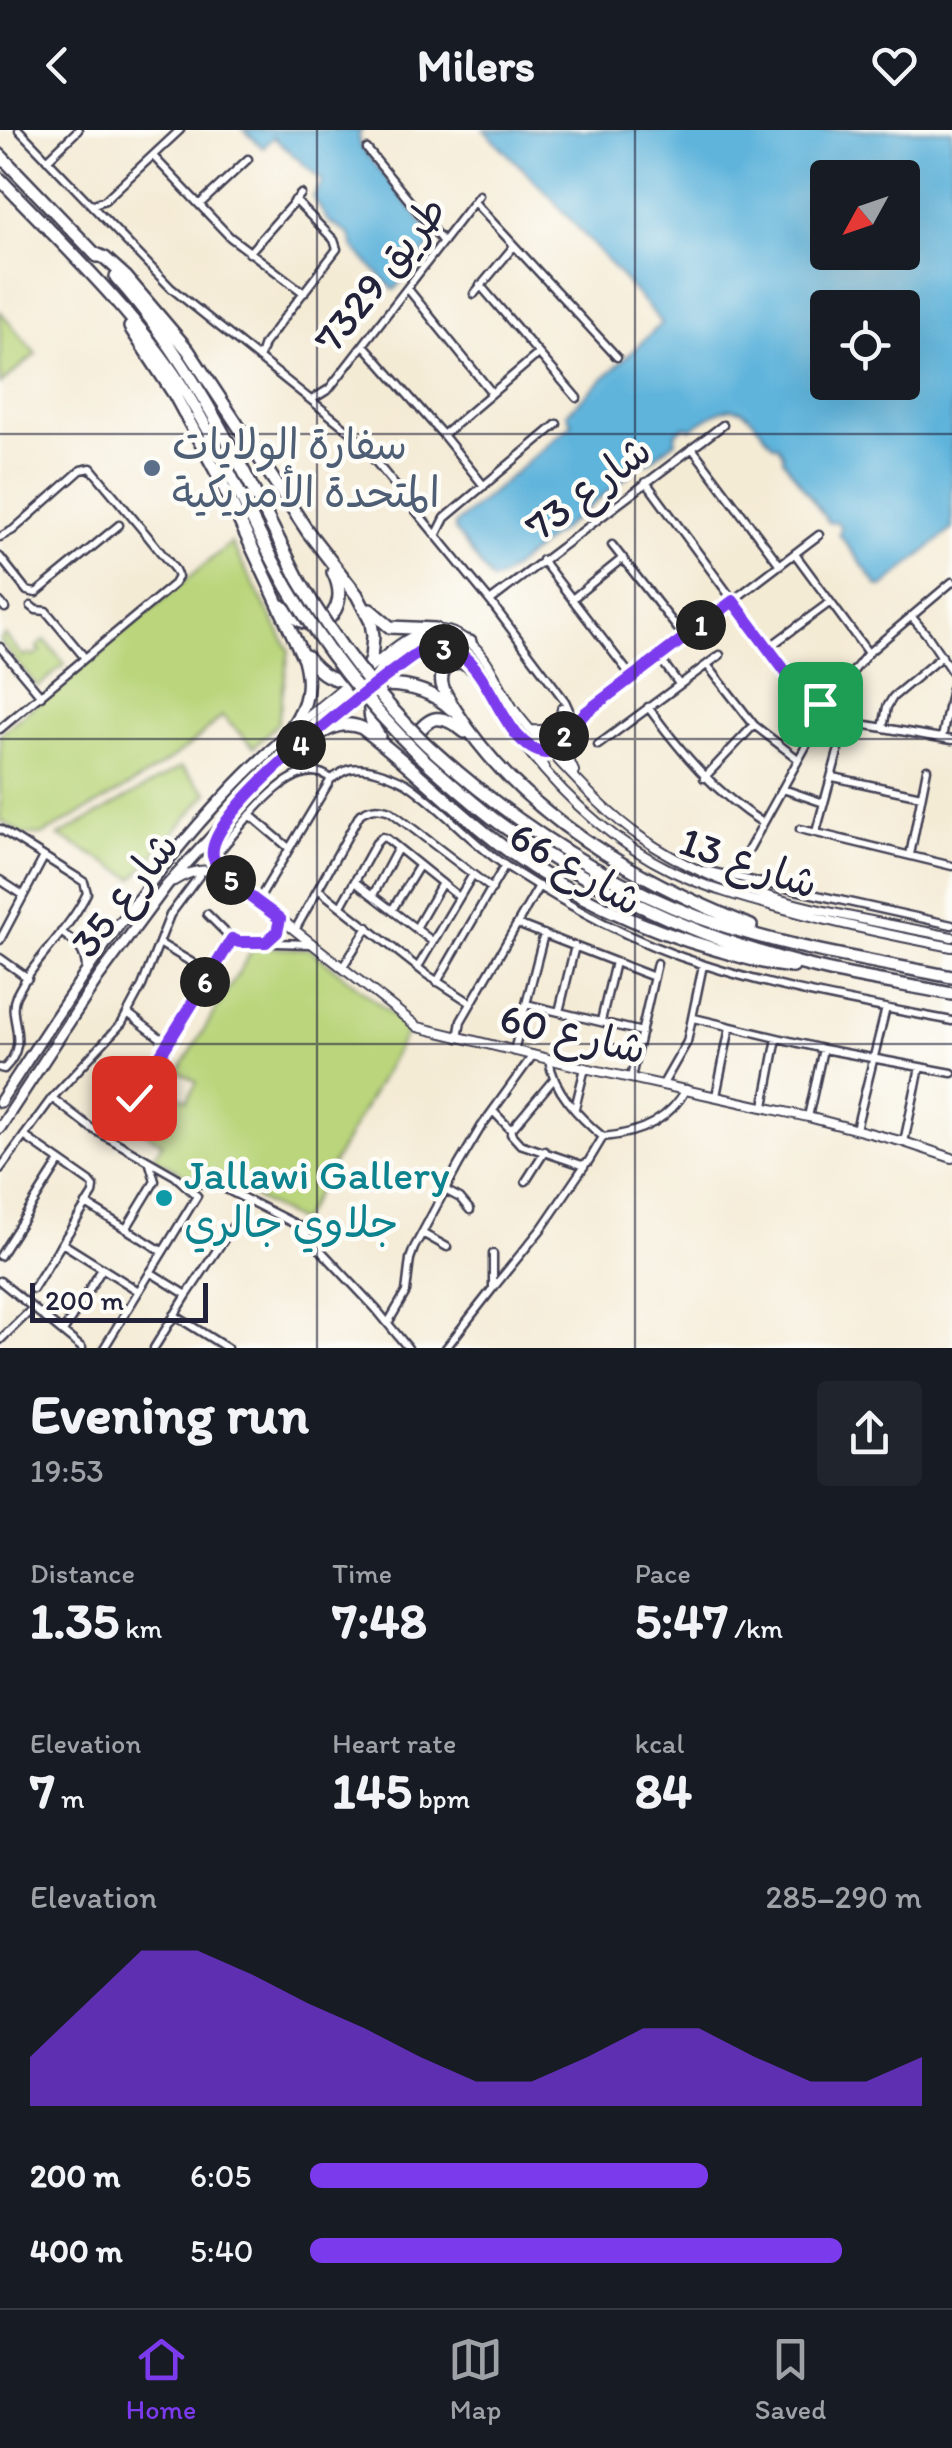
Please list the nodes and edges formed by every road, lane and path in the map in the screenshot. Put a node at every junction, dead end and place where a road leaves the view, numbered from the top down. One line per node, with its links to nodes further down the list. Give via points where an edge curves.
1 (19, 130): 8 (street)
2 (78, 130): 8 (street)
3 (180, 130): 6 (street)
4 (367, 149): 14 (street)
5 (0, 154): 16 (highway)
6 (153, 156): 10 (street); 11 (street)
7 (248, 159): 11 (street)
8 (47, 160): 12 (street)
9 (0, 179): 20 (highway)
10 (105, 200): 12 (street); 13 (street)
11 (200, 204): 17 (street)
12 (92, 205): 13 (street)
13 (100, 214): 25 (street, via 171,288)
14 (443, 242): 15 (street, طريق 7329, via 476,199); 19 (street, طريق 7329)
15 (514, 246): 18 (street); 27 (street)
16 (94, 253): 47 (highway, via 126,277 188,350); 55 (highway, via 204,396)
17 (249, 253): 21 (street); 21 (street, via 298,197 337,246)
18 (480, 286): 22 (street); 26 (street)
19 (408, 289): 24 (street, طريق 7329); 30 (street)
20 (109, 293): 53 (highway, via 174,394); 55 (highway, via 194,406)
21 (304, 293): 23 (street)
22 (474, 294)
23 (264, 344): 25 (street); 28 (street)
24 (364, 344): 29 (street, طريق 7329); 36 (street)
25 (251, 352): 28 (street)
26 (538, 354): 30 (street); 31 (street)
27 (617, 357)
28 (259, 358): 32 (street)
29 (328, 389): 32 (street, طريق 7329); 33 (street, طريق 7329)
30 (492, 393): 36 (street)
31 (576, 398)
32 (312, 400): 33 (street)
33 (323, 408): 41 (street, via 352,432)
34 (557, 424): 39 (street)
35 (723, 425): 37 (street, شارع 73)
36 (443, 435): 39 (street)
37 (692, 448): 38 (street, شارع 73); 52 (street)
38 (646, 482): 51 (street, شارع 73); 61 (street)
39 (484, 486): 40 (street)
40 (445, 518): 41 (street); 43 (street)
41 (428, 525): 43 (street)
42 (119, 526): 49 (street, via 36,593)
43 (436, 535): 60 (street)
44 (820, 535): 48 (street)
45 (0, 538): 74 (street, via 88,467 175,570 174,584)
46 (612, 544): 50 (street)
47 (322, 552): 53 (highway, via 340,594 324,624 292,616); 57 (highway)
48 (795, 554): 52 (street); 62 (street)
49 (0, 557)
50 (623, 558): 59 (street); 66 (street)
51 (542, 560): 59 (street); 60 (street, شارع 73)
52 (780, 566): 61 (street)
53 (262, 572): 67 (highway)
54 (952, 582): 56 (street)
55 (294, 584): 103 (highway, bridge, via 336,662 376,711)
56 (945, 588): 58 (street); 64 (street)
57 (357, 595): 65 (highway, via 390,626); 80 (highway, via 372,622)
58 (952, 595)
59 (572, 599): 79 (street)
60 (490, 600): 82 (street)
61 (733, 601): 66 (street); 70 (street)
62 (829, 603): 70 (street); 71 (street)
63 (31, 606): 74 (street, via 46,611)
64 (911, 616): 71 (street); 73 (street)
65 (435, 630): 68 (street); 80 (street, via 408,638)
66 (684, 638): 75 (street)
67 (295, 641): 80 (highway, via 329,678); 97 (highway, via 307,695)
68 (470, 642): 80 (highway, via 415,642); 94 (street, شارع 13)
69 (0, 647): 85 (street)
70 (768, 648): 88 (street, via 800,689)
71 (868, 653): 88 (street)
72 (720, 656): 76 (street)
73 (942, 656): 78 (street); 92 (street, via 893,697)
74 (85, 658): 85 (street)
75 (658, 658): 79 (street); 81 (street)
76 (708, 666): 81 (street); 91 (street)
77 (479, 672): 80 (street, via 454,652 431,648); 89 (highway, via 456,662 441,675); 95 (street, شارع 13)
78 (952, 672)
79 (632, 677): 96 (street)
80 (369, 680): 84 (highway); 89 (highway, via 427,692); 99 (main road, شارع 35); 107 (highway, via 370,721); 108 (highway)
81 (678, 684): 86 (street)
82 (556, 688): 87 (street); 96 (street, via 570,712)
83 (952, 688): 98 (street)
84 (336, 695): 97 (main road, شارع 35)
85 (41, 696): 93 (street)
86 (648, 707): 102 (street); 112 (street)
87 (562, 708): 94 (street, via 553,726); 104 (street, via 562,727)
88 (827, 708): 106 (street)
89 (461, 719): 101 (highway)
90 (844, 721): 92 (street)
91 (754, 725): 106 (street); 112 (street)
92 (883, 728): 98 (street)
93 (0, 729)
94 (531, 730): 104 (street, شارع 13)
95 (515, 732): 104 (street, via 534,750); 110 (street, شارع 13)
96 (565, 735): 104 (street); 121 (street, via 570,766)
97 (284, 738): 156 (main road, شارع 35, via 198,824)
98 (942, 738): 100 (street)
99 (308, 740): 107 (highway, via 351,723); 108 (main road, شارع 35)
100 (952, 740)
101 (480, 744): 115 (highway, via 443,718 420,728 413,753); 174 (highway, via 546,810 631,869 697,904)
102 (598, 746)
103 (423, 750): 174 (highway, via 601,872 698,916); 181 (highway, via 504,827 590,881 690,927)
104 (545, 750): 110 (street); 121 (street, شارع 13)
105 (838, 752): 111 (street)
106 (798, 759): 114 (street)
107 (404, 762): 115 (highway)
108 (279, 764): 120 (main road, شارع 35)
109 (927, 768): 116 (street)
110 (546, 772): 173 (street, شارع 13, via 604,828 707,887)
111 (832, 777): 116 (street); 117 (street)
112 (704, 778): 119 (street)
113 (332, 779): 118 (street, شارع 66, via 303,773); 126 (street); 131 (street, شارع 66, via 354,768 398,779)
114 (783, 789): 117 (street); 119 (street)
115 (440, 795): 181 (highway, via 509,852 625,918 752,960)
116 (921, 796): 128 (street)
117 (824, 803): 124 (street)
118 (250, 815): 125 (street, شارع 66); 126 (street)
119 (763, 823): 130 (street)
120 (223, 824): 137 (street, via 212,851); 143 (main road, شارع 35)
121 (623, 824): 134 (street, شارع 13)
122 (0, 829): 129 (street)
123 (800, 829): 124 (street)
124 (816, 833): 128 (street)
125 (222, 848)
126 (289, 848): 150 (street)
127 (398, 848): 132 (street); 141 (street, via 379,839); 148 (street)
128 (910, 856): 133 (street)
129 (44, 857): 147 (street); 162 (street, via 86,888)
130 (743, 860): 135 (street); 140 (street)
131 (505, 865): 144 (street, شارع 66); 146 (street)
132 (419, 866): 142 (street); 152 (street)
133 (952, 866)
134 (694, 868): 135 (street); 165 (street, شارع 13, via 738,888)
135 (727, 874): 140 (street)
136 (200, 876): 170 (street, via 170,915)
137 (226, 876): 143 (street, via 203,869); 150 (street, شارع 60)
138 (472, 876): 145 (street, via 378,807 360,814); 146 (street); 149 (street)
139 (0, 880): 147 (street)
140 (748, 880): 158 (street)
141 (355, 882): 148 (street); 151 (street)
142 (442, 883): 149 (street); 160 (street)
143 (168, 884): 224 (main road, شارع 35)
144 (539, 886): 157 (street); 178 (street, شارع 66, via 621,932)
145 (318, 888): 151 (street); 161 (street)
146 (492, 889): 187 (street)
147 (23, 894): 164 (street)
148 (373, 895): 152 (street)
149 (459, 897): 168 (street)
150 (258, 901): 155 (street, شارع 60)
151 (341, 906): 159 (street)
152 (392, 910): 160 (street)
153 (206, 914): 166 (street)
154 (952, 916): 158 (street)
155 (280, 919): 161 (street, شارع 60); 169 (street)
156 (121, 920): 167 (street, via 91,942); 182 (main road, شارع 35)
157 (517, 924): 163 (street); 189 (street)
158 (948, 924)
159 (368, 927): 179 (street); 180 (street)
160 (416, 928): 168 (street)
161 (295, 930): 171 (street, شارع 60)
162 (61, 932): 167 (street); 185 (street)
163 (544, 934): 172 (street); 190 (street)
164 (1, 937)
165 (952, 937)
166 (232, 939): 169 (street); 183 (street)
167 (72, 940): 182 (street, via 84,954)
168 (432, 941): 180 (street)
169 (266, 942): 171 (street)
170 (159, 944): 183 (street); 193 (street)
171 (312, 944): 179 (street, شارع 60)
172 (575, 946): 176 (street); 192 (street)
173 (952, 948)
174 (826, 952): 184 (highway)
175 (0, 958): 185 (street)
176 (615, 962): 186 (street); 195 (street)
177 (657, 963): 186 (street)
178 (702, 965): 191 (street, شارع 66); 194 (street)
179 (342, 968): 199 (street, شارع 60, via 418,1027)
180 (418, 968): 187 (street)
181 (818, 968): 188 (highway)
182 (86, 971): 219 (main road, شارع 35)
183 (208, 976): 201 (street)
184 (952, 977)
185 (28, 978): 208 (street, via 14,1005 17,1045 8,1067)
186 (654, 978): 198 (street)
187 (437, 982): 189 (street)
188 (952, 994)
189 (471, 1003): 199 (street)
190 (526, 1004): 192 (street); 203 (street)
191 (886, 1008): 196 (street, شارع 66); 206 (street)
192 (559, 1012): 195 (street)
193 (128, 1014): 201 (street); 217 (street)
194 (694, 1018): 197 (street); 214 (street)
195 (601, 1021): 198 (street)
196 (952, 1021)
197 (730, 1027): 200 (street); 216 (street)
198 (642, 1032): 211 (street)
199 (458, 1038): 203 (street, شارع 60)
200 (777, 1038): 202 (street); 220 (street)
201 (167, 1043): 218 (street)
202 (824, 1049): 206 (street); 223 (street)
203 (514, 1051): 204 (street, شارع 60)
204 (533, 1056): 205 (street, شارع 60); 222 (street)
205 (549, 1059): 209 (street, شارع 60); 213 (street)
206 (874, 1059): 207 (street); 225 (street)
207 (920, 1067): 210 (street); 230 (street)
208 (0, 1068)
209 (585, 1068): 211 (street, شارع 60); 221 (street)
210 (952, 1074)
211 (631, 1078): 214 (street, شارع 60)
212 (104, 1080): 218 (street)
213 (553, 1080): 221 (street); 226 (street)
214 (663, 1084): 215 (street, شارع 60)
215 (686, 1090): 216 (street, شارع 60); 228 (street, via 662,1118)
216 (716, 1096): 220 (street, شارع 60)
217 (52, 1098): 227 (street); 229 (street)
218 (134, 1098): 229 (street)
219 (0, 1102)
220 (764, 1106): 223 (street, شارع 60)
221 (574, 1109): 228 (street)
222 (493, 1111): 226 (street); 240 (street)
223 (808, 1117): 225 (street, شارع 60)
224 (0, 1128)
225 (856, 1129): 230 (street, شارع 60)
226 (511, 1130): 232 (street, via 520,1144)
227 (24, 1136): 234 (street); 237 (street)
228 (603, 1137): 236 (street)
229 (108, 1138): 235 (street)
230 (904, 1142): 233 (street, شارع 60)
231 (952, 1144): 233 (street)
232 (546, 1151): 236 (street); 238 (street)
233 (951, 1158)
234 (60, 1162): 241 (street, via 92,1184); 250 (street)
235 (149, 1163): 239 (street); 244 (street, via 154,1181)
236 (586, 1165): 255 (street)
237 (0, 1169)
238 (526, 1181)
239 (184, 1182): 248 (street, via 197,1198); 260 (street, via 218,1185 297,1225)
240 (445, 1190): 242 (street); 245 (street)
241 (86, 1204): 244 (street); 246 (street)
242 (470, 1210)
243 (234, 1226): 257 (street)
244 (126, 1230): 248 (street)
245 (422, 1233): 247 (street); 260 (street, via 406,1292)
246 (62, 1243): 251 (street); 254 (street)
247 (447, 1248)
248 (162, 1251): 252 (street)
249 (493, 1254): 255 (street)
250 (0, 1256)
251 (102, 1269): 256 (street); 261 (street)
252 (149, 1271): 256 (street); 257 (street)
253 (0, 1281): 258 (street)
254 (32, 1288)
255 (494, 1288): 271 (street)
256 (138, 1290): 266 (street)
257 (186, 1295): 259 (street)
258 (33, 1308): 261 (street); 263 (street)
259 (174, 1316): 267 (street); 268 (street)
260 (388, 1323): 262 (street)
261 (62, 1332): 265 (street)
262 (398, 1337): 269 (street); 270 (street)
263 (0, 1340): 264 (street)
264 (10, 1348)
265 (82, 1348)
266 (104, 1348)
267 (154, 1348)
268 (227, 1348)
269 (398, 1348)
270 (408, 1348)
271 (446, 1348)

